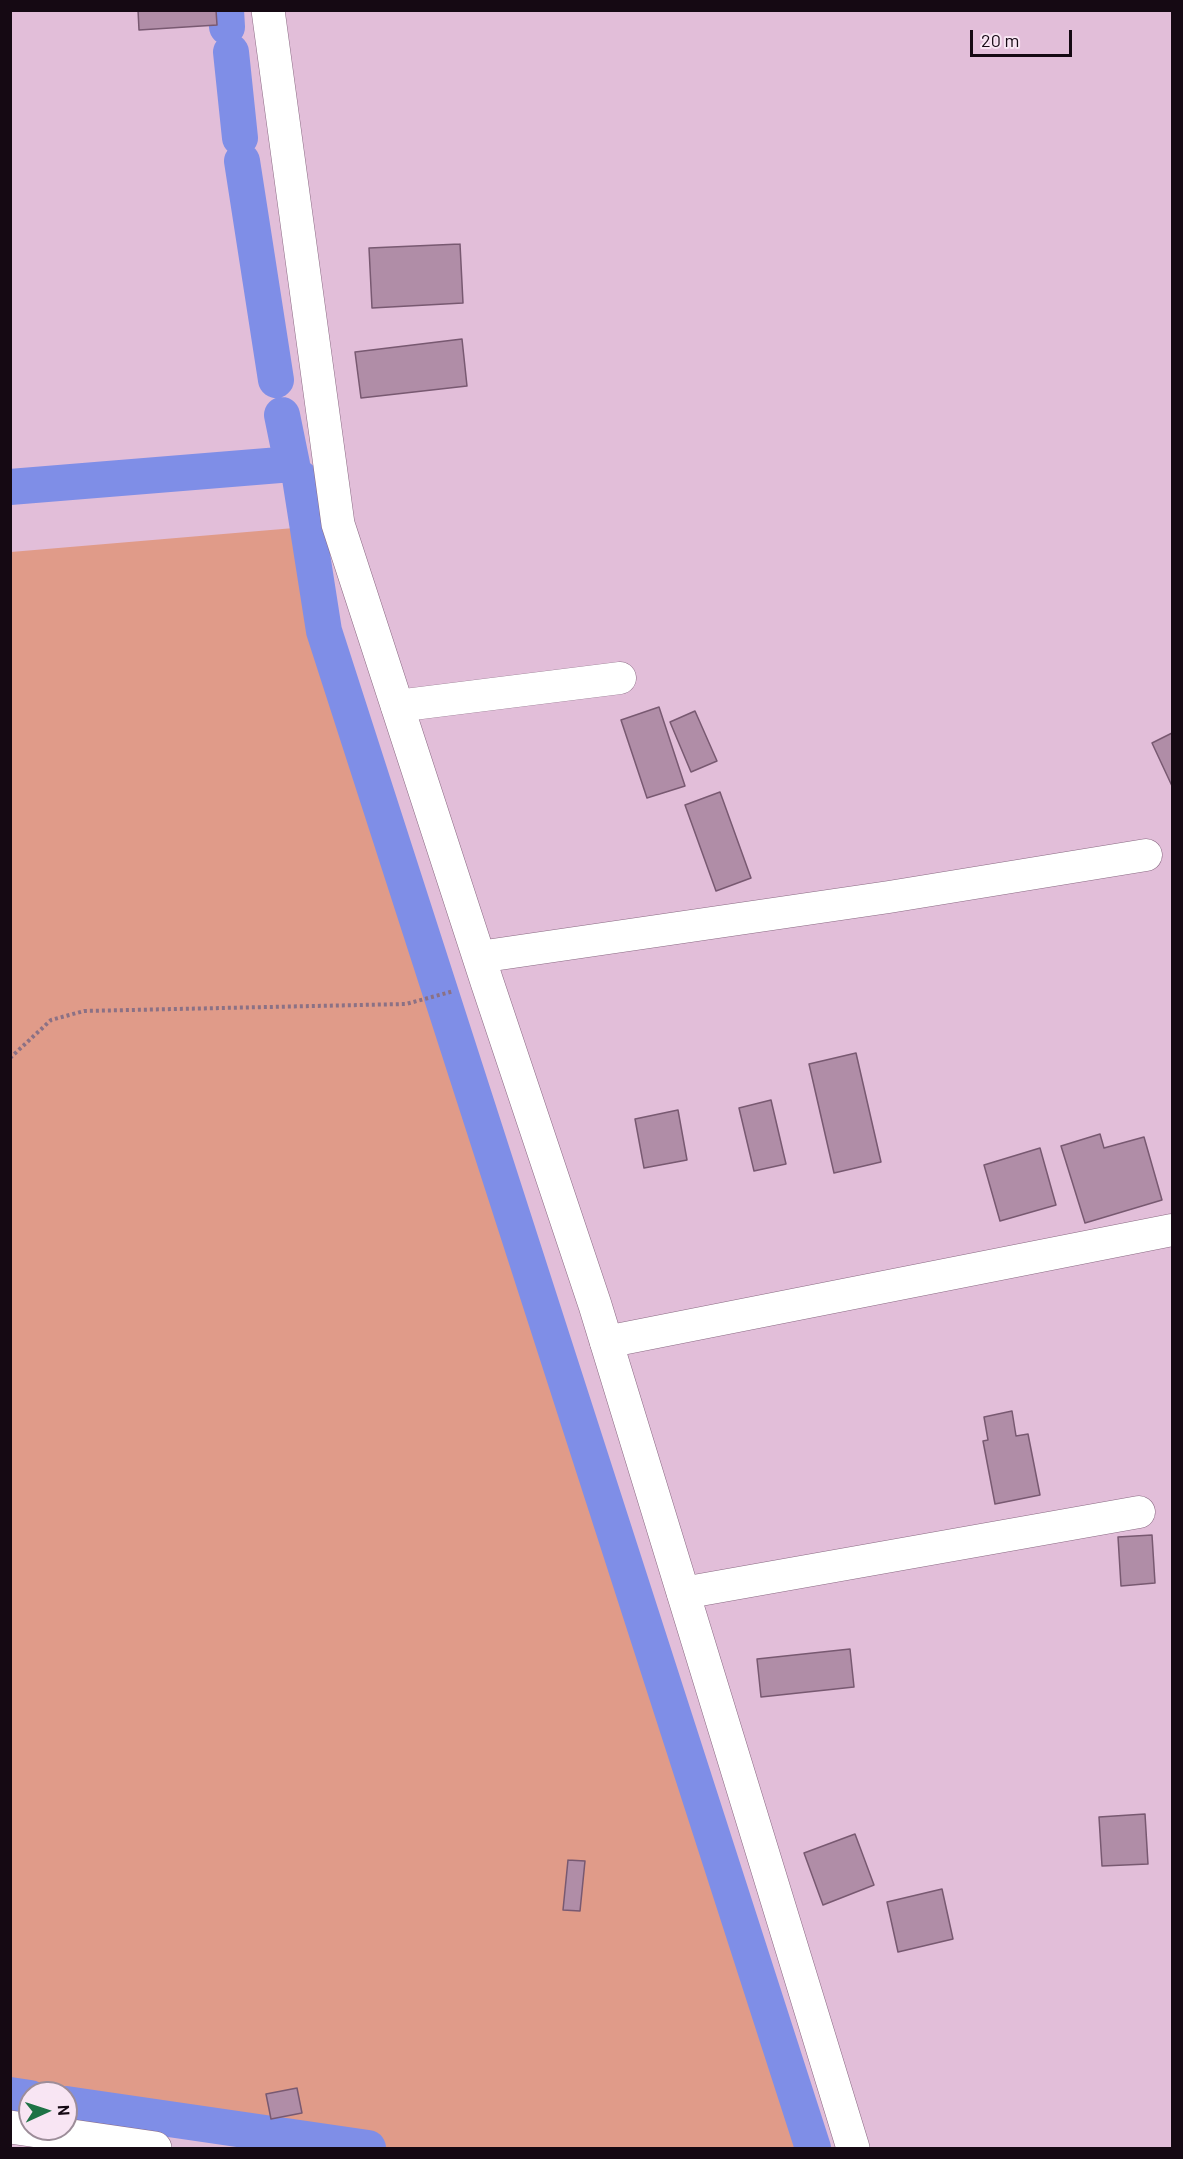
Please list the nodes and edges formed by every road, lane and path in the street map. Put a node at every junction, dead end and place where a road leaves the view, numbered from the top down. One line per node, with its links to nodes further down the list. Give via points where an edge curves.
1 (268, 10): 3 (street, via 338,524)
2 (620, 678): 3 (street)
3 (397, 706): 5 (street)
4 (1146, 855): 5 (street)
5 (479, 957): 9 (street)
6 (460, 989): 7 (path, via 406,1004 84,1011 51,1020)
7 (10, 1058)
8 (1173, 1230): 9 (street)
9 (606, 1342): 11 (street)
10 (1139, 1512): 11 (street)
11 (683, 1593): 14 (street)
12 (10, 2127): 13 (street)
13 (155, 2148)
14 (853, 2148)

